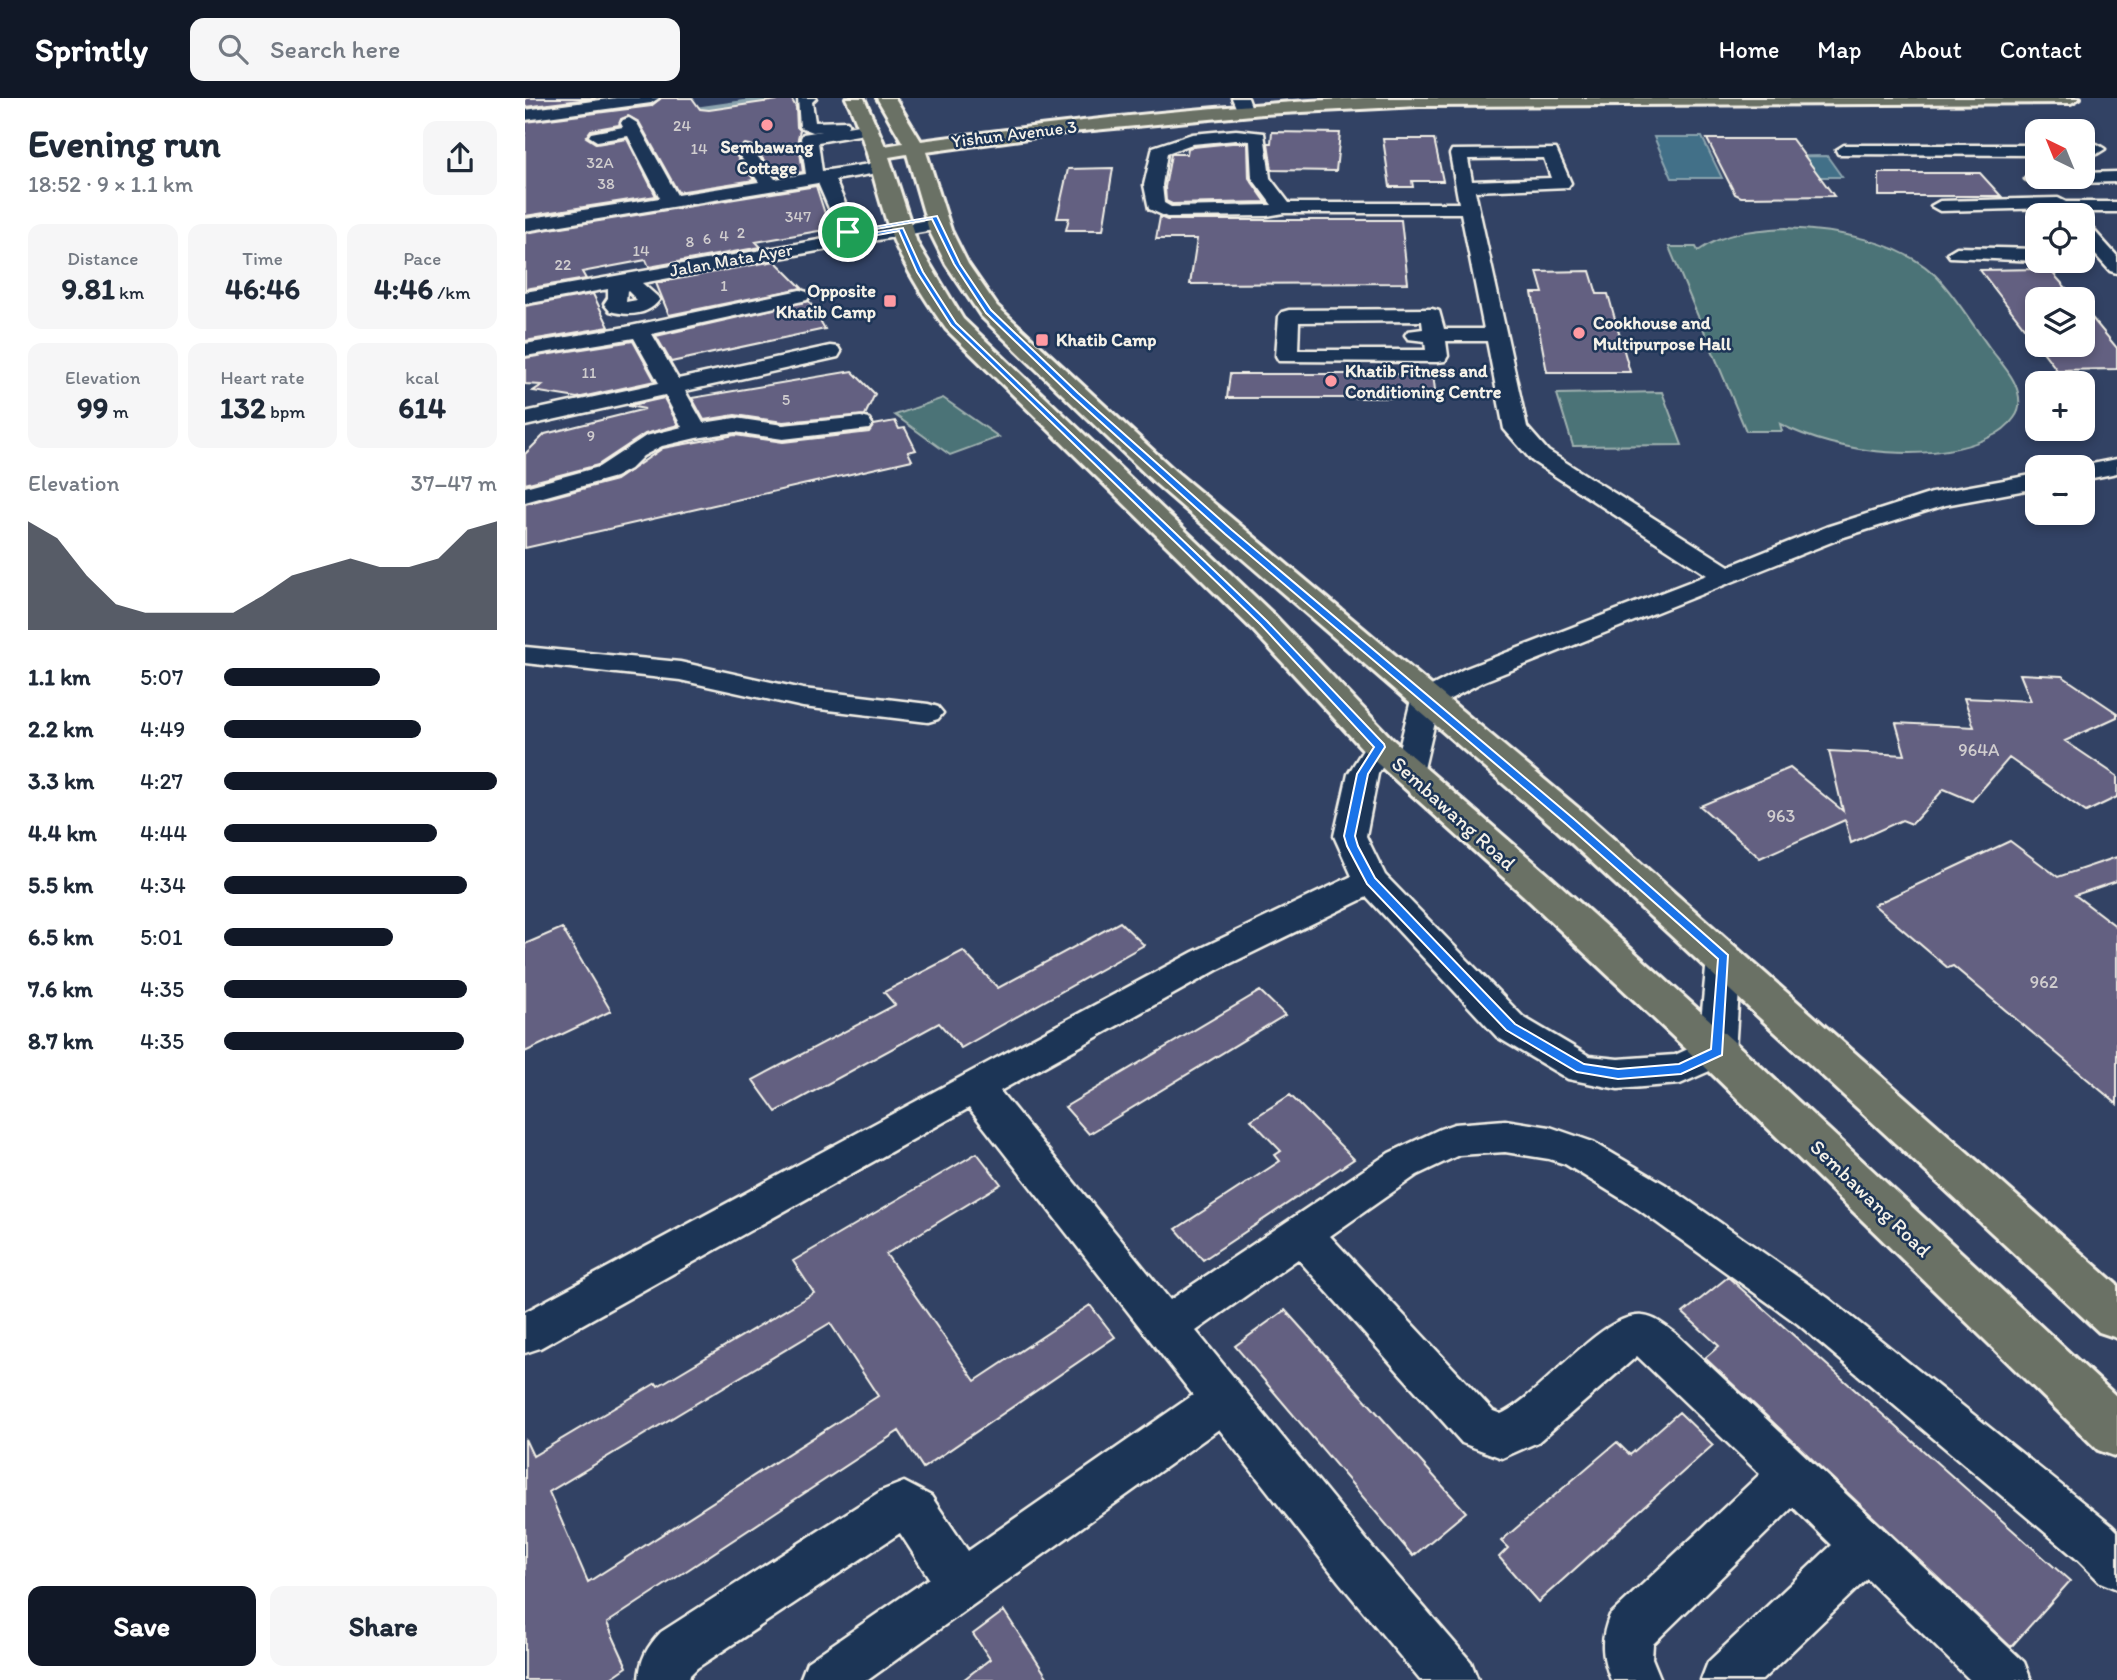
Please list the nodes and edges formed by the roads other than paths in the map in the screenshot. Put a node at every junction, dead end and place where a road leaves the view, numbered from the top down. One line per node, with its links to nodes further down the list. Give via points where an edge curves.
1 (650, 98): 8 (street)
2 (808, 98): 11 (street, via 804,100 808,126)
3 (855, 98): 11 (main road, Sembawang Road)
4 (1289, 98): 6 (main road, Yishun Avenue 3)
5 (2071, 98): 6 (main road, Yishun Avenue 3)
6 (1251, 102): 9 (main road, Yishun Avenue 3); 12 (main road, Yishun Avenue 3)
7 (891, 106): 9 (main road, via 930,123); 12 (main road)
8 (525, 116)
9 (978, 127): 12 (main road, Yishun Avenue 3)
10 (597, 136): 24 (street, via 631,127)
11 (875, 141): 12 (main road, Yishun Avenue 3); 18 (street); 18 (street, via 809,138 813,172); 34 (main road, Sembawang Road)
12 (913, 147): 32 (main road)
13 (1844, 150): 14 (street)
14 (2006, 150): 15 (street); 17 (street)
15 (2025, 150)
16 (745, 152): 21 (street)
17 (2025, 170)
18 (820, 177): 21 (street); 35 (street)
19 (2117, 177): 20 (street)
20 (2095, 178)
21 (770, 185): 24 (street)
22 (1466, 186): 22 (street, via 1458,155 1462,153 1551,153 1562,183); 31 (street)
23 (2044, 189): 25 (street)
24 (671, 201): 33 (street)
25 (2058, 203)
26 (1940, 206): 27 (street)
27 (2025, 207)
28 (2095, 207): 29 (street)
29 (2117, 207)
30 (1284, 208): 30 (street, via 1160,210 1153,185 1159,151 1205,138 1258,137 1261,178); 31 (street)
31 (1469, 208): 48 (street)
32 (936, 220): 34 (street, Jalan Mata Ayer); 61 (main road, via 957,264 989,311 1052,373)
33 (525, 225)
34 (900, 226): 35 (street, Jalan Mata Ayer); 63 (main road, Sembawang Road, via 920,272 954,324 1264,623)
35 (850, 235): 40 (street, Jalan Mata Ayer); 41 (street, Jalan Mata Ayer)
36 (2095, 243): 39 (street)
37 (1957, 253): 38 (street)
38 (2025, 255)
39 (2112, 262)
40 (624, 280): 43 (street, Jalan Mata Ayer); 44 (street, via 647,296); 45 (street, via 614,304)
41 (525, 290)
42 (800, 296): 46 (street)
43 (525, 298)
44 (647, 303): 45 (street); 46 (street, via 656,311)
45 (623, 308): 46 (street, via 611,317)
46 (640, 332): 49 (street); 51 (street)
47 (1434, 335): 47 (street, via 1437,356 1287,356 1289,316 1432,315); 48 (street)
48 (1496, 335): 59 (street, via 1516,429 1540,456)
49 (525, 350)
50 (830, 352): 51 (street)
51 (673, 387): 52 (street); 54 (street)
52 (525, 419)
53 (861, 425): 54 (street, via 783,432 735,425)
54 (696, 431): 58 (street, via 654,441 607,472)
55 (2117, 466): 56 (street)
56 (2095, 470)
57 (2025, 483): 59 (street, via 1941,498 1835,532)
58 (525, 495)
59 (1727, 576): 61 (street, via 1473,675)
60 (525, 655): 62 (street, via 680,671 803,698)
61 (1426, 700): 64 (street); 66 (main road)
62 (928, 713)
63 (1380, 747): 64 (main road, Sembawang Road); 65 (street, via 1363,774 1350,836)
64 (1408, 773): 67 (main road, Sembawang Road)
65 (1371, 881): 67 (street, via 1510,1027 1581,1069 1618,1074 1681,1069); 68 (street, via 1205,961)
66 (1724, 958): 67 (street); 70 (main road)
67 (1717, 1052): 74 (main road, Sembawang Road)
68 (974, 1087): 71 (street); 72 (street)
69 (1302, 1234): 71 (street); 75 (street, via 1478,1428 1502,1436 1522,1427 1628,1337 1643,1335); 77 (street, via 1403,1164 1454,1140 1505,1136 1579,1153 1652,1197 1813,1311)
70 (2117, 1316)
71 (1165, 1328): 73 (street)
72 (525, 1334)
73 (1223, 1400): 78 (street); 82 (street)
74 (2117, 1432)
75 (1794, 1474): 76 (street); 83 (street, via 1628,1633 1627,1659)
76 (1867, 1545): 79 (street); 84 (street)
77 (2117, 1565)
78 (961, 1584): 80 (street, via 914,1512 904,1505 679,1650 665,1665); 81 (street)
79 (1990, 1674)
80 (664, 1680)
81 (825, 1680)
82 (1453, 1680)
83 (1636, 1680)
84 (1725, 1680)

